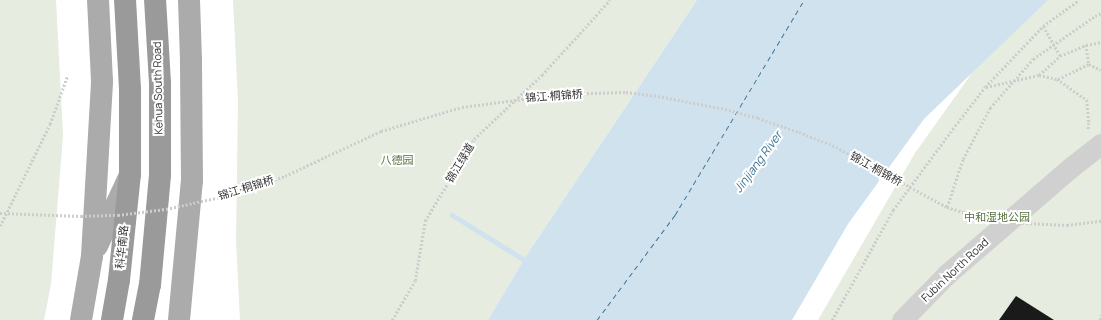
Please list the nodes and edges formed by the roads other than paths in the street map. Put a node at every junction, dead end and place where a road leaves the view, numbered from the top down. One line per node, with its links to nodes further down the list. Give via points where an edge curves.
1 (98, 0): 7 (main road, via 102,81)
2 (124, 0): 6 (highway, via 130,89)
3 (155, 0): 10 (highway, via 160,83 160,175 150,285)
4 (189, 0): 11 (main road, via 192,60 192,181)
5 (1101, 144): 12 (street, Fubin North Road, via 946,275)
6 (130, 174): 7 (main road); 9 (highway, 科华南路, via 119,280)
7 (92, 256): 8 (main road)
8 (81, 320)
9 (112, 320)
10 (143, 320)
11 (179, 320)
12 (902, 320)

